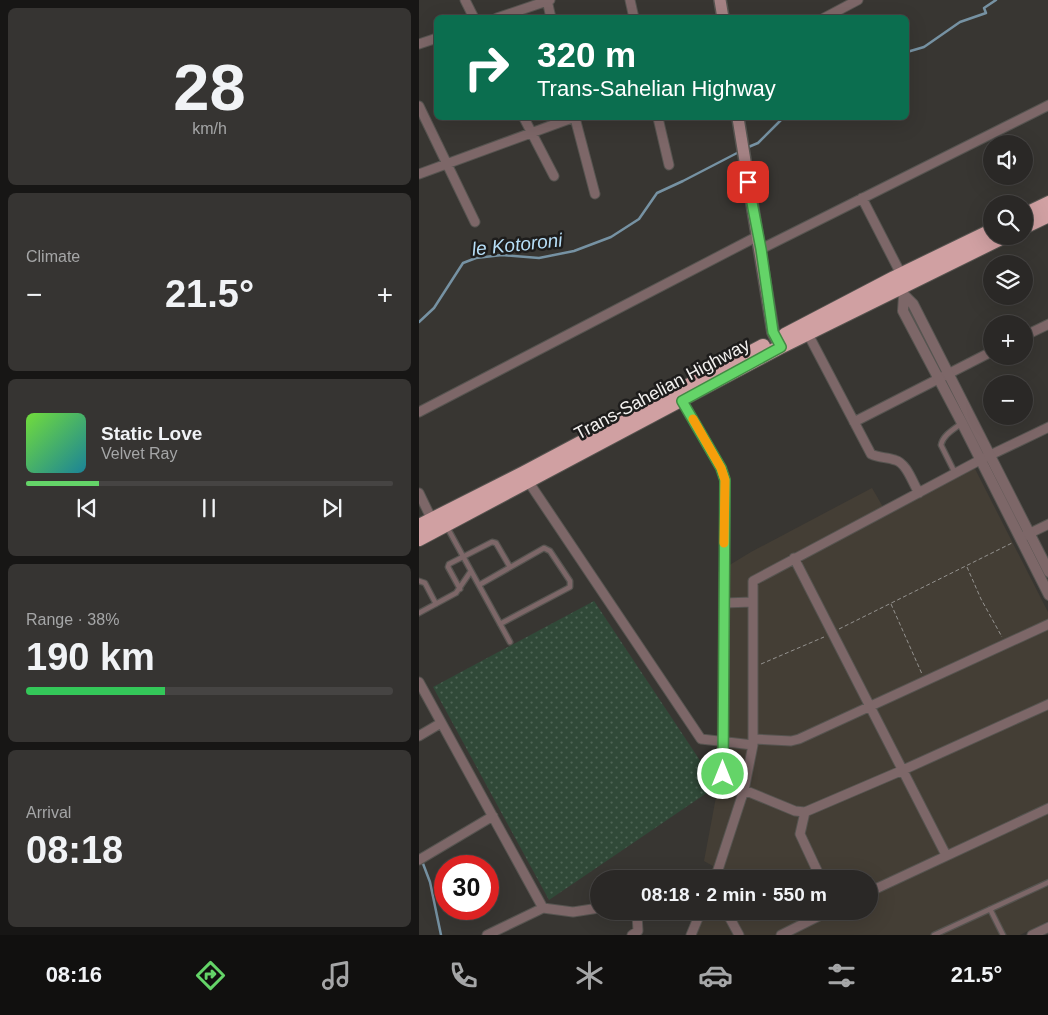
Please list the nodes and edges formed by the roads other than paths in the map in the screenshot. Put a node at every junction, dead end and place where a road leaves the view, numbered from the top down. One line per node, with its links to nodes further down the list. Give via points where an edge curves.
1 (465, 0): 6 (street)
2 (548, 0): 7 (street); 8 (street)
3 (630, 0): 9 (street)
4 (720, 0): 10 (main road)
5 (858, 0): 11 (street)
6 (472, 15)
7 (506, 15)
8 (550, 15)
9 (633, 15)
10 (722, 15)
11 (830, 15)
12 (434, 39): 13 (street)
13 (419, 44)
14 (1048, 105): 27 (street)
15 (419, 106): 22 (street)
16 (525, 120): 21 (street)
17 (567, 120): 21 (street)
18 (574, 120): 26 (street)
19 (658, 120): 23 (street)
20 (738, 120): 33 (main road)
21 (531, 133): 22 (street); 25 (street)
22 (446, 163): 24 (street); 31 (street)
23 (669, 166)
24 (419, 174)
25 (554, 176)
26 (595, 194)
27 (862, 198): 36 (street); 37 (street)
28 (1048, 203): 29 (highway)
29 (1033, 210)
30 (1048, 215): 32 (highway)
31 (475, 222)
32 (1033, 222)
33 (758, 236): 36 (main road); 45 (street)
34 (983, 236): 37 (highway, Trans-Sahelian Highway)
35 (986, 245): 37 (highway, Trans-Sahelian Highway)
36 (761, 249): 41 (main road, via 773,332)
37 (901, 284): 40 (highway, Trans-Sahelian Highway); 41 (highway, Trans-Sahelian Highway); 43 (street, via 903,311)
38 (1048, 324): 39 (street)
39 (1033, 332)
40 (808, 334): 41 (highway, Trans-Sahelian Highway); 46 (street)
41 (778, 343): 44 (highway, Trans-Sahelian Highway); 51 (highway, Trans-Sahelian Highway)
42 (983, 356): 43 (street)
43 (943, 376): 46 (street); 47 (street); 49 (street)
44 (682, 401): 51 (highway, Trans-Sahelian Highway); 69 (street, via 725,480)
45 (419, 412)
46 (854, 422): 53 (street, via 871,454 901,464)
47 (962, 423): 49 (street); 50 (lane, via 942,440 941,445)
48 (1048, 427): 49 (street)
49 (985, 458): 50 (street); 57 (street)
50 (956, 474): 53 (street)
51 (526, 478): 54 (highway, Trans-Sahelian Highway); 80 (street, via 701,739)
52 (419, 493): 54 (street)
53 (919, 493): 60 (street)
54 (439, 522): 56 (highway, Trans-Sahelian Highway); 58 (highway, Trans-Sahelian Highway); 59 (lane)
55 (1048, 524): 57 (street)
56 (419, 526)
57 (1024, 536): 63 (street); 67 (street)
58 (419, 539)
59 (463, 556): 61 (lane, via 496,543); 62 (lane); 66 (lane, via 448,567)
60 (794, 558): 68 (street, via 753,581); 77 (street)
61 (509, 568): 65 (lane); 72 (lane, via 544,548 550,550 570,581 570,587)
62 (471, 571): 65 (lane); 66 (lane)
63 (1048, 572)
64 (419, 581): 70 (lane, via 425,583)
65 (479, 585): 72 (lane)
66 (460, 589): 70 (lane)
67 (1048, 595)
68 (752, 602): 69 (street); 81 (street)
69 (724, 603): 80 (street)
70 (436, 604): 71 (lane)
71 (419, 613)
72 (500, 624): 74 (lane)
73 (1048, 624): 77 (street)
74 (510, 642)
75 (419, 682): 78 (street)
76 (1048, 704): 82 (street)
77 (870, 705): 81 (street, via 799,739); 82 (street)
78 (441, 723): 79 (street); 87 (street)
79 (419, 736)
80 (723, 742): 81 (street); 83 (street)
81 (753, 742): 84 (street)
82 (903, 770): 86 (street); 88 (street)
83 (723, 774)
84 (744, 790): 86 (street); 90 (street)
85 (1048, 808): 88 (street)
86 (805, 812): 91 (street, via 800,834)
87 (493, 816): 89 (street); 94 (street)
88 (946, 855): 93 (street)
89 (423, 858)
90 (718, 870)
91 (817, 870)
92 (1048, 882): 96 (lane)
93 (878, 888)
94 (543, 908): 95 (street, via 573,912); 103 (street)
95 (590, 909)
96 (990, 909): 107 (lane); 108 (lane)
97 (635, 920): 102 (street)
98 (697, 920): 104 (street)
99 (731, 920): 105 (street)
100 (811, 920): 106 (street)
101 (1048, 927): 109 (street)
102 (638, 934)
103 (487, 935)
104 (691, 935)
105 (739, 935)
106 (781, 935)
107 (934, 935)
108 (1003, 935)
109 (1032, 935)

